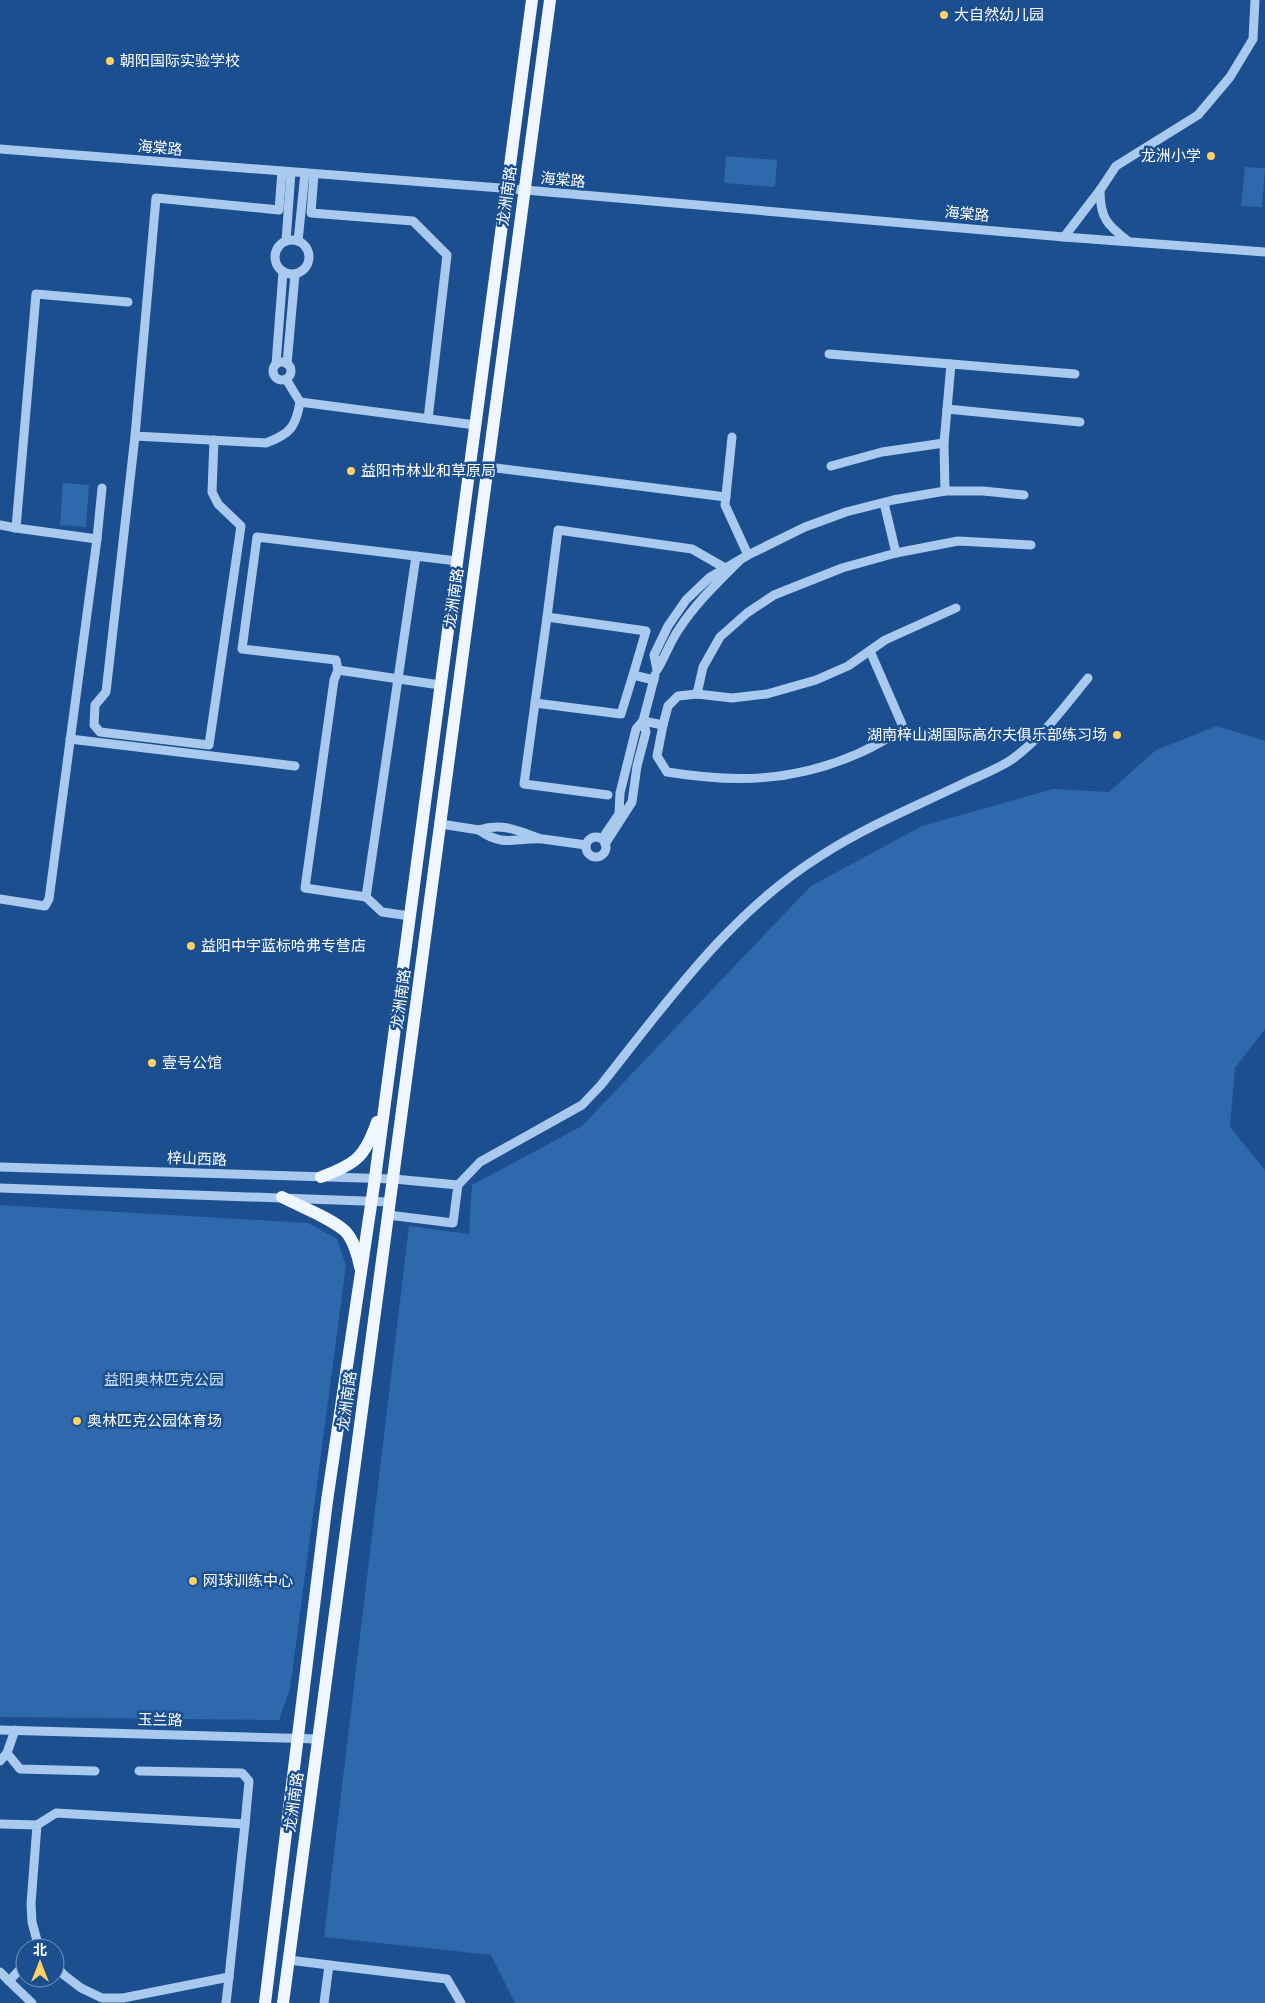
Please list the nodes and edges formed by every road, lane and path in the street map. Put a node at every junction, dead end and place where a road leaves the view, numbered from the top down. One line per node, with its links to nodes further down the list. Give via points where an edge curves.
1 (532, 0): 7 (main road, 龙洲南路)
2 (550, 0): 8 (main road, 龙洲南路)
3 (1255, 0): 9 (street, via 1253,39 1230,77 1198,115 1116,166)
4 (0, 149): 5 (street, 海棠路)
5 (287, 172): 6 (street, 海棠路); 10 (street); 11 (street)
6 (309, 173): 7 (street, 海棠路); 12 (street); 13 (street)
7 (506, 189): 8 (street, 海棠路); 32 (main road, 龙洲南路)
8 (524, 190): 14 (street, 海棠路); 38 (main road, 龙洲南路)
9 (1100, 190): 14 (street); 17 (street, via 1100,209 1109,227)
10 (279, 210): 11 (street); 33 (street, via 156,198)
11 (288, 211): 12 (street); 15 (street)
12 (301, 212): 13 (street); 16 (street)
13 (310, 213): 30 (street, via 413,221 447,255)
14 (1064, 236): 17 (street, 海棠路)
15 (286, 240): 16 (street); 19 (street, via 275,253 276,264)
16 (298, 241): 20 (street, via 307,248 309,259 304,269)
17 (1129, 242): 18 (street, 海棠路)
18 (1265, 252)
19 (283, 272): 20 (street); 23 (street)
20 (294, 274): 24 (street)
21 (128, 302): 45 (street, via 36,294)
22 (829, 354): 25 (street)
23 (276, 364): 24 (street); 27 (street, via 273,369 275,377)
24 (287, 364): 27 (street, via 290,372)
25 (951, 364): 26 (street); 29 (street)
26 (1076, 374)
27 (286, 379): 28 (street)
28 (300, 402): 30 (street); 35 (street, via 298,418 281,437 266,443)
29 (947, 409): 31 (street); 36 (street)
30 (428, 419): 32 (street)
31 (1080, 422)
32 (475, 425): 51 (main road, 龙洲南路)
33 (135, 436): 35 (street); 35 (street, via 106,692 96,705 94,725 100,732 209,745 241,526 218,504 212,492)
34 (732, 437): 42 (street)
35 (214, 440)
36 (944, 443): 37 (street, via 882,452); 40 (street)
37 (831, 466)
38 (488, 467): 42 (street); 69 (main road, 龙洲南路)
39 (102, 488): 46 (street)
40 (945, 491): 41 (street); 43 (street)
41 (1024, 495)
42 (726, 497): 50 (street, via 725,505)
43 (884, 502): 48 (street); 50 (street, via 805,527)
44 (0, 525): 45 (street)
45 (16, 528): 46 (street)
46 (97, 539): 66 (street)
47 (1031, 545): 48 (street, via 958,541)
48 (896, 553): 62 (street, via 842,568 774,595 747,613 720,637 703,667)
49 (416, 556): 51 (street); 56 (street, via 257,537 242,649 336,660); 60 (street)
50 (744, 557): 52 (street); 58 (street, via 696,605 677,632)
51 (457, 561): 61 (main road, 龙洲南路)
52 (725, 568): 54 (street, via 692,549 558,530); 58 (street, via 686,600 668,626 654,655)
53 (956, 608): 55 (street, via 885,640)
54 (547, 617): 57 (street, via 646,631); 63 (street)
55 (870, 651): 62 (street, via 848,666 816,680 767,694 732,698); 65 (street, via 904,729 858,754 810,771 763,779 704,778 667,772 657,756)
56 (338, 670): 60 (street); 72 (street, via 305,888)
57 (633, 675): 58 (street); 63 (street, via 621,714)
58 (655, 675): 64 (street)
59 (1088, 678): 80 (street, via 1034,742 1009,761 822,854 778,885 710,952 582,1105 503,1147 480,1162)
60 (398, 679): 61 (street); 72 (street)
61 (440, 685): 74 (main road, 龙洲南路)
62 (697, 694): 65 (street, via 678,696 668,706)
63 (535, 703): 68 (street, via 524,784)
64 (643, 721): 65 (street); 70 (street, via 636,729 620,793 619,814); 70 (street, via 646,732 632,802)
65 (663, 725)
66 (70, 739): 67 (street); 73 (street, via 48,900 45,906)
67 (295, 766)
68 (608, 795)
69 (441, 824): 71 (street, via 479,830 491,826 512,829 540,839); 79 (main road, 龙洲南路)
70 (604, 842): 71 (street, via 592,837); 71 (street, via 604,851 596,857 590,855)
71 (586, 845)
72 (366, 897): 74 (street, via 382,912)
73 (0, 899)
74 (410, 916): 75 (main road, 龙洲南路)
75 (386, 1096): 77 (main road, via 372,1136 360,1158); 78 (main road, 龙洲南路)
76 (0, 1167): 77 (street, 梓山西路)
77 (321, 1177): 78 (street, 梓山西路)
78 (375, 1178): 79 (street, 梓山西路); 83 (main road, 龙洲南路)
79 (394, 1179): 80 (street, 梓山西路); 84 (main road, 龙洲南路)
80 (458, 1185): 84 (street, via 453,1223)
81 (0, 1188): 82 (street)
82 (282, 1197): 83 (street); 85 (main road, via 345,1232 358,1256)
83 (371, 1200): 84 (street); 85 (main road, 龙洲南路)
84 (389, 1208): 89 (main road, 龙洲南路)
85 (360, 1274): 88 (main road, 龙洲南路)
86 (0, 1730): 87 (street, 玉兰路)
87 (15, 1730): 88 (street, 玉兰路); 90 (street)
88 (297, 1738): 89 (street, 玉兰路); 107 (main road, 龙洲南路)
89 (319, 1740): 98 (main road, 龙洲南路)
90 (7, 1753): 91 (street); 92 (street, via 20,1770)
91 (0, 1760)
92 (95, 1771)
93 (138, 1771): 95 (street, via 242,1773 249,1781)
94 (0, 1824): 96 (street)
95 (245, 1824): 96 (street, via 56,1813); 103 (street)
96 (37, 1825): 97 (street, via 31,1904)
97 (36, 1938)
98 (288, 1960): 99 (street); 108 (main road, 龙洲南路)
99 (328, 1965): 109 (street); 110 (street, via 447,1979)
100 (0, 1972): 104 (street)
101 (15, 1975): 104 (street)
102 (65, 1975): 103 (street, via 81,1988 102,1998 123,1998)
103 (229, 1977): 106 (street)
104 (10, 1981): 105 (street)
105 (32, 2003)
106 (226, 2003)
107 (265, 2003)
108 (283, 2003)
109 (324, 2003)
110 (461, 2003)

